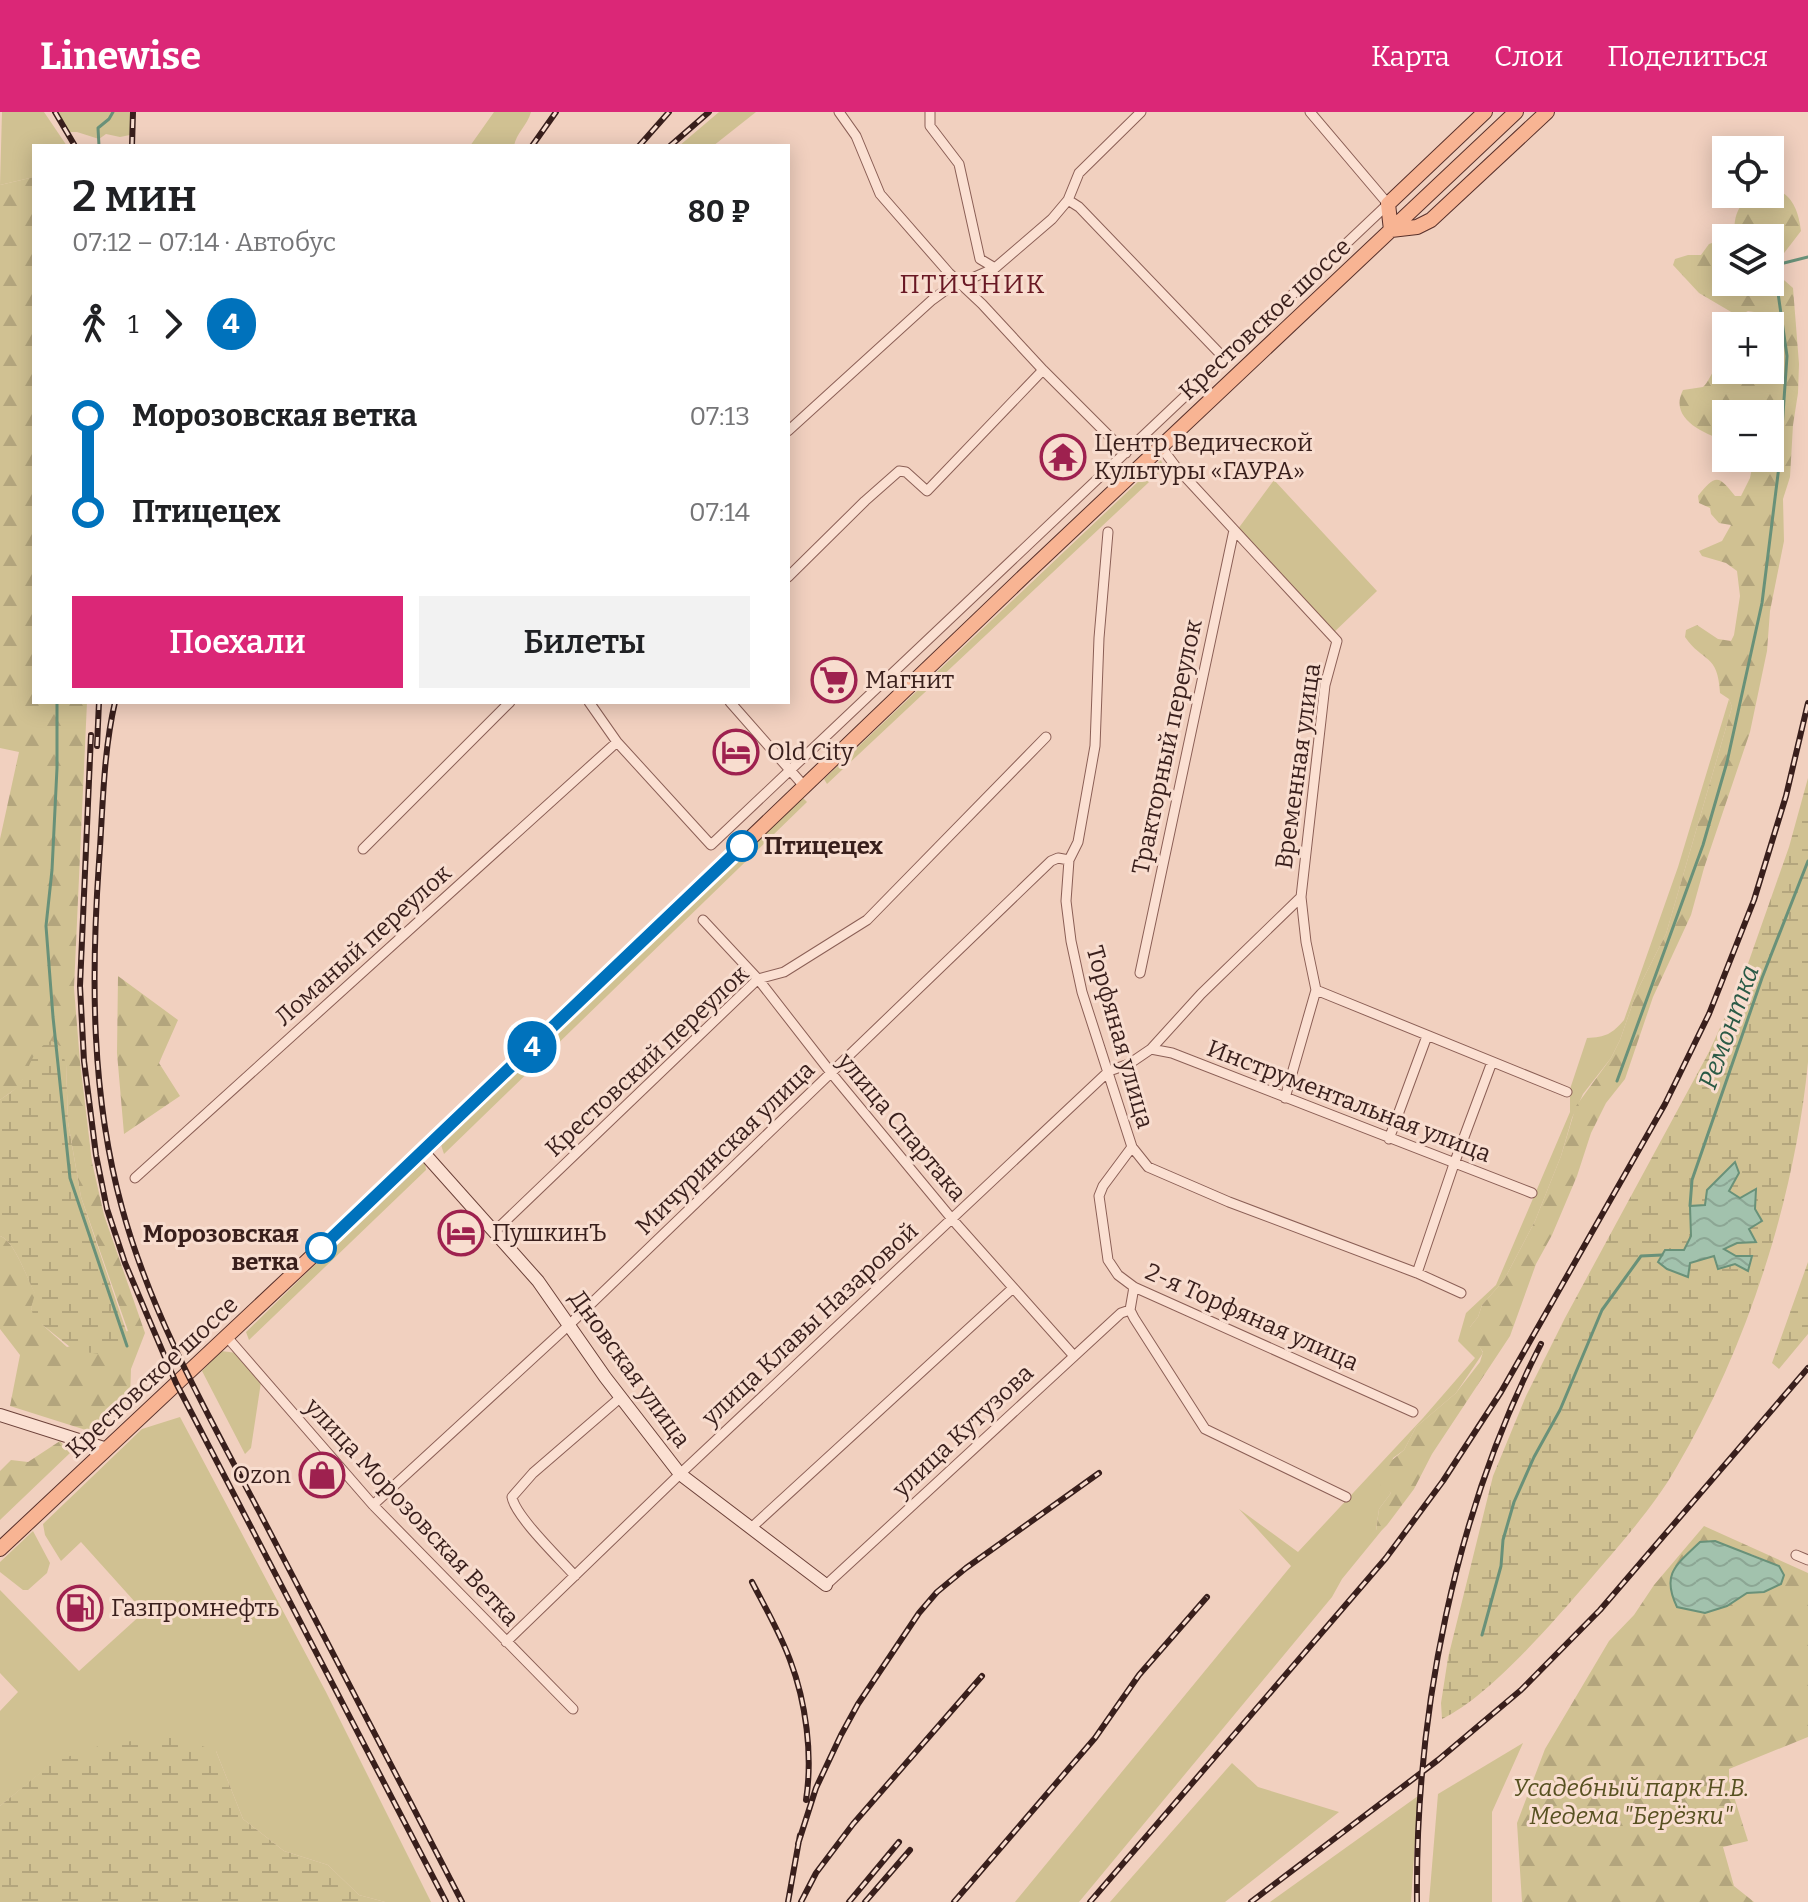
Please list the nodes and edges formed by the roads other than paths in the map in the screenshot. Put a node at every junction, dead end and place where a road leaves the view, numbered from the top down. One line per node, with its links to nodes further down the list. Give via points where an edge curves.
1 (839, 112): 12 (street, via 856,136 880,194)
2 (930, 112): 11 (street, via 930,126 959,164 980,259)
3 (1141, 112): 8 (street, via 1079,173)
4 (1310, 112): 9 (street)
5 (1485, 112): 9 (main road)
6 (1516, 112): 10 (main road, Крестовское шоссе)
7 (1547, 112): 10 (main road, via 1431,220)
8 (1068, 200): 11 (street); 13 (street)
9 (1388, 204): 10 (main road); 13 (street)
10 (1391, 230): 16 (main road, Крестовское шоссе)
11 (995, 268): 12 (street)
12 (962, 284): 14 (street); 15 (street, via 932,300)
13 (1225, 359): 17 (street)
14 (1043, 370): 17 (street); 20 (street, via 927,491 899,471)
15 (790, 429)
16 (1161, 447): 18 (street, Временная улица); 27 (main road, Крестовское шоссе)
17 (1126, 453): 26 (street)
18 (1234, 530): 30 (street, Временная улица, via 1337,641 1325,685); 32 (street, Тракторный переулок)
19 (1108, 532): 29 (street, Торфяная улица, via 1095,746 1078,842)
20 (790, 575)
21 (508, 704): 28 (street)
22 (590, 704): 25 (street)
23 (732, 704): 26 (street)
24 (1046, 737): 33 (street, Крестовский переулок, via 867,920 784,972)
25 (617, 742): 26 (street, via 711,845); 46 (street, Ломаный переулок)
26 (789, 770): 27 (street)
27 (804, 786): 44 (main road, Крестовское шоссе)
28 (363, 849)
29 (1069, 860): 38 (street, Торфяная улица, via 1066,901 1071,941); 39 (street, Мичуринская улица, via 1051,861)
30 (1301, 897): 34 (street); 36 (street, Временная улица)
31 (703, 920): 33 (street, улица Спартака)
32 (1140, 973)
33 (758, 979): 39 (street, улица Спартака); 49 (street, Крестовский переулок)
34 (1316, 990): 35 (street); 41 (street)
35 (1427, 1036): 37 (street); 42 (street)
36 (1151, 1049): 38 (street, Временная улица); 41 (street, Инструментальная улица)
37 (1492, 1062): 40 (street); 45 (street)
38 (1109, 1071): 43 (street, Торфяная улица); 48 (street, улица Клавы Назаровой)
39 (832, 1074): 48 (street, улица Спартака); 55 (street, Мичуринская улица)
40 (1567, 1092)
41 (1285, 1098): 42 (street, Инструментальная улица)
42 (1389, 1139): 45 (street, Инструментальная улица)
43 (1132, 1147): 50 (street, Торфяная улица, via 1148,1167); 51 (street, 2-я Торфяная улица, via 1099,1196 1108,1260)
44 (423, 1152): 49 (street, Дновская улица); 56 (main road, Крестовское шоссе)
45 (1454, 1164): 47 (street, Инструментальная улица); 50 (street)
46 (135, 1178)
47 (1532, 1193)
48 (952, 1219): 52 (street, улица Спартака); 62 (street, улица Клавы Назаровой)
49 (494, 1232): 55 (street, Дновская улица)
50 (1417, 1273): 53 (street, Торфяная улица)
51 (1134, 1287): 54 (street); 59 (street, 2-я Торфяная улица)
52 (1013, 1288): 57 (street, улица Спартака); 65 (street)
53 (1461, 1293)
54 (1130, 1310): 57 (street, улица Кутузова); 63 (street, via 1205,1429)
55 (569, 1325): 58 (street, Дновская улица); 64 (street, Мичуринская улица)
56 (227, 1337): 61 (main road, Крестовское шоссе); 64 (street, улица Морозовская Ветка)
57 (1074, 1356): 70 (street, улица Кутузова)
58 (621, 1397): 62 (street, Дновская улица); 69 (street, via 512,1497 522,1516)
59 (1413, 1412)
60 (0, 1415): 61 (street)
61 (107, 1449): 66 (main road, Крестовское шоссе)
62 (680, 1474): 65 (street, Дновская улица); 69 (street, улица Клавы Назаровой)
63 (1346, 1497)
64 (373, 1505): 71 (street, улица Морозовская Ветка)
65 (751, 1528): 70 (street, Дновская улица)
66 (0, 1549)
67 (1796, 1555): 68 (street)
68 (1808, 1560)
69 (575, 1576): 71 (street, улица Клавы Назаровой)
70 (826, 1585)
71 (506, 1642): 72 (street, улица Морозовская Ветка)
72 (573, 1709)

